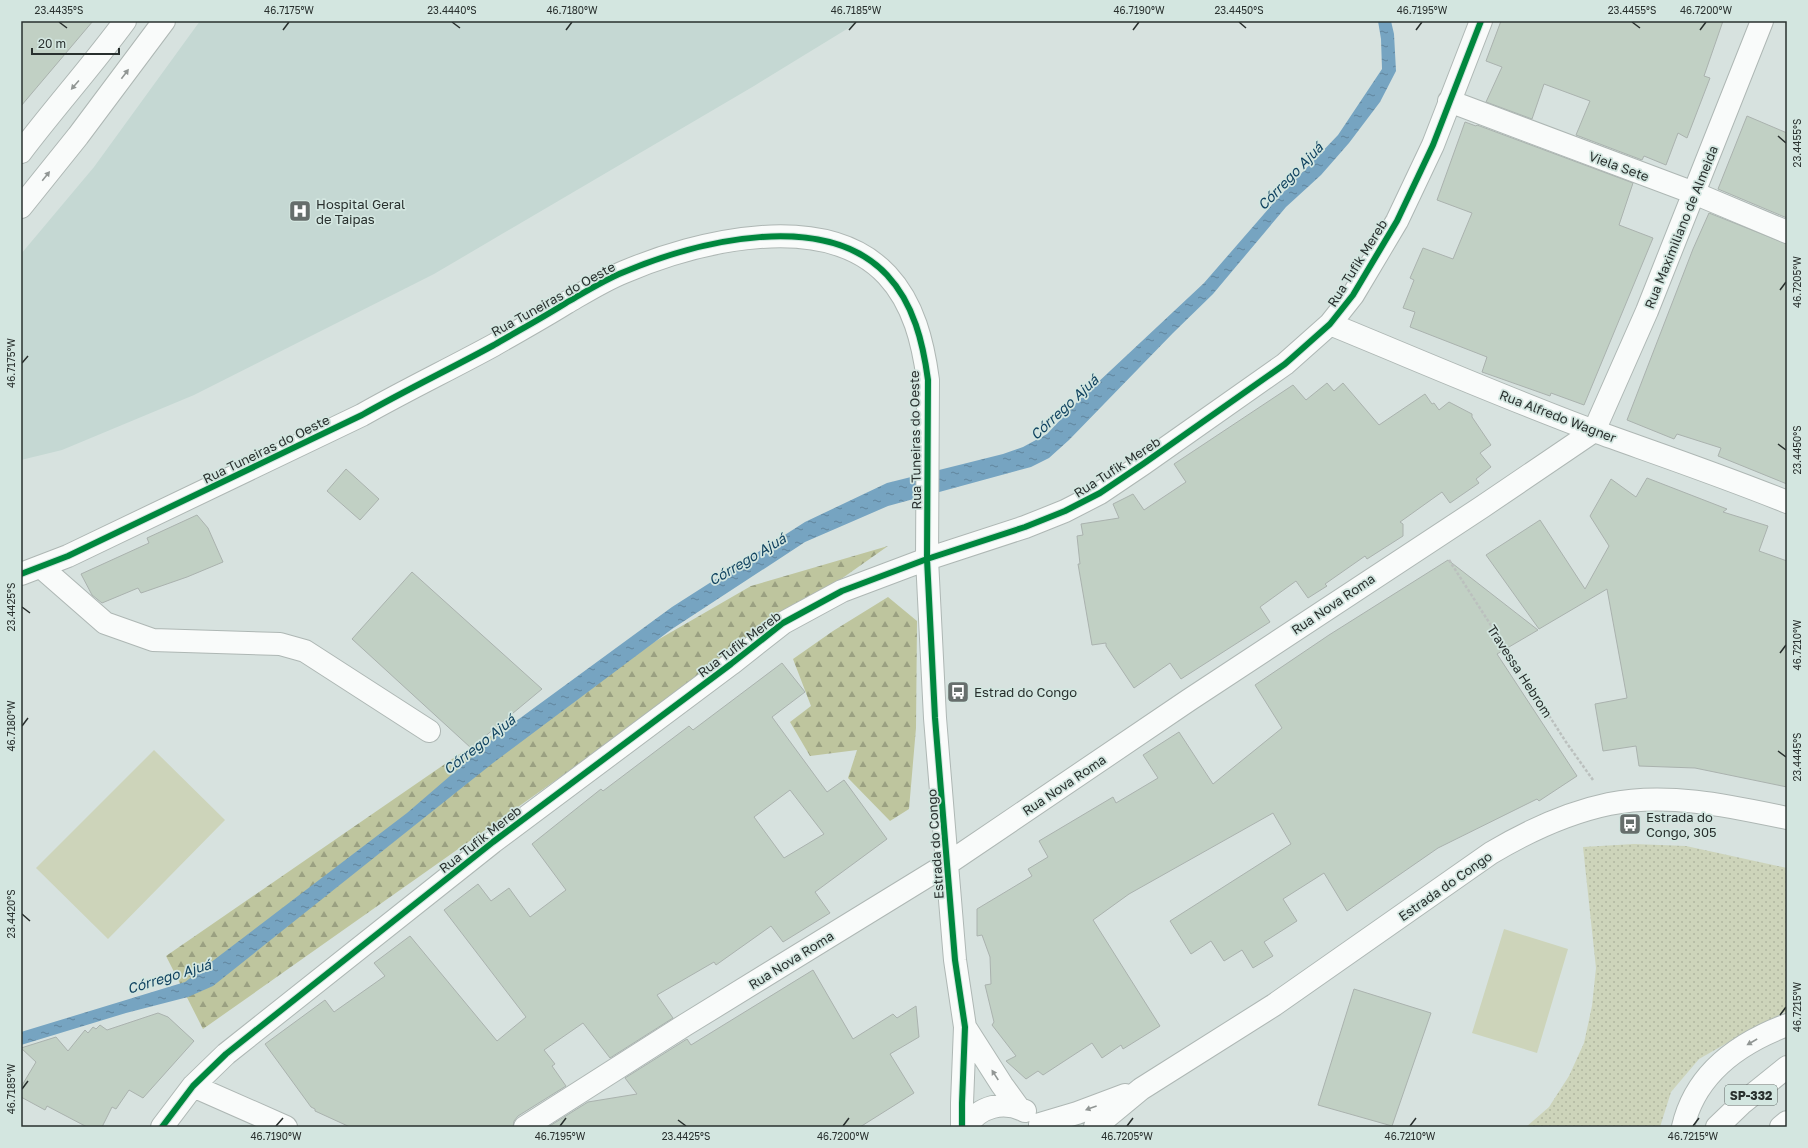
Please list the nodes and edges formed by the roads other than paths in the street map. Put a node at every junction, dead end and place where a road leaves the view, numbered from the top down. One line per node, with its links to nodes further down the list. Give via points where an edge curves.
1 (125, 21): 6 (street, one-way to 6, via 96,61)
2 (164, 21): 8 (street, one-way to 2)
3 (1481, 21): 5 (street, Rua Tufik Mereb)
4 (1762, 21): 7 (street, Rua Maximiliano de Almeida)
5 (1449, 101): 7 (street, Viela Sete); 10 (street, Rua Tufik Mereb, via 1433,145 1397,221 1353,295)
6 (21, 152)
7 (1694, 193): 9 (street, Viela Sete); 11 (street, Rua Maximiliano de Almeida, via 1647,311)
8 (21, 207)
9 (1787, 232)
10 (1330, 324): 11 (street, Rua Alfredo Wagner); 13 (street, Rua Tufik Mereb, via 1285,364 1100,493 1065,512 1025,528)
11 (1594, 430): 12 (street, Rua Alfredo Wagner); 17 (street, Rua Nova Roma, via 1482,508 1434,537 1189,700)
12 (1787, 502)
13 (927, 559): 14 (street, Rua Tuneiras do Oeste, via 928,380 917,327 905,300 887,275 864,257 841,245 787,236 744,238 695,248 622,272 452,368 362,415 68,556); 17 (street, Estrada do Congo); 21 (street, Rua Tufik Mereb, via 842,591 783,623 493,842 226,1054)
14 (31, 570): 15 (street, via 105,623 153,640 280,644 305,651)
15 (429, 731)
16 (1787, 818): 22 (street, Estrada do Congo, via 1712,804 1662,799 1609,804 1553,821 1523,834 1491,853 1274,1005)
17 (947, 864): 19 (street, Estrada do Congo, via 955,960); 28 (street, Rua Nova Roma)
18 (1787, 1025): 32 (street, one-way to 32, via 1752,1041 1710,1073 1695,1094)
19 (965, 1027): 23 (street, Estrada do Congo, one-way to 19); 29 (street, Estrada do Congo)
20 (1787, 1067): 33 (street, SP-332, via 1772,1077)
21 (193, 1086): 26 (street, Rua Tufik Mereb); 27 (street)
22 (1141, 1089): 25 (street, Estrada do Congo, one-way to 25); 31 (street, Estrada do Congo)
23 (1018, 1107): 25 (street); 30 (street, via 991,1107 979,1113)
24 (1787, 1122): 34 (street)
25 (1041, 1125)
26 (162, 1127)
27 (286, 1127)
28 (525, 1127)
29 (962, 1127)
30 (966, 1127)
31 (1095, 1127)
32 (1683, 1127)
33 (1717, 1127)
34 (1781, 1127)

